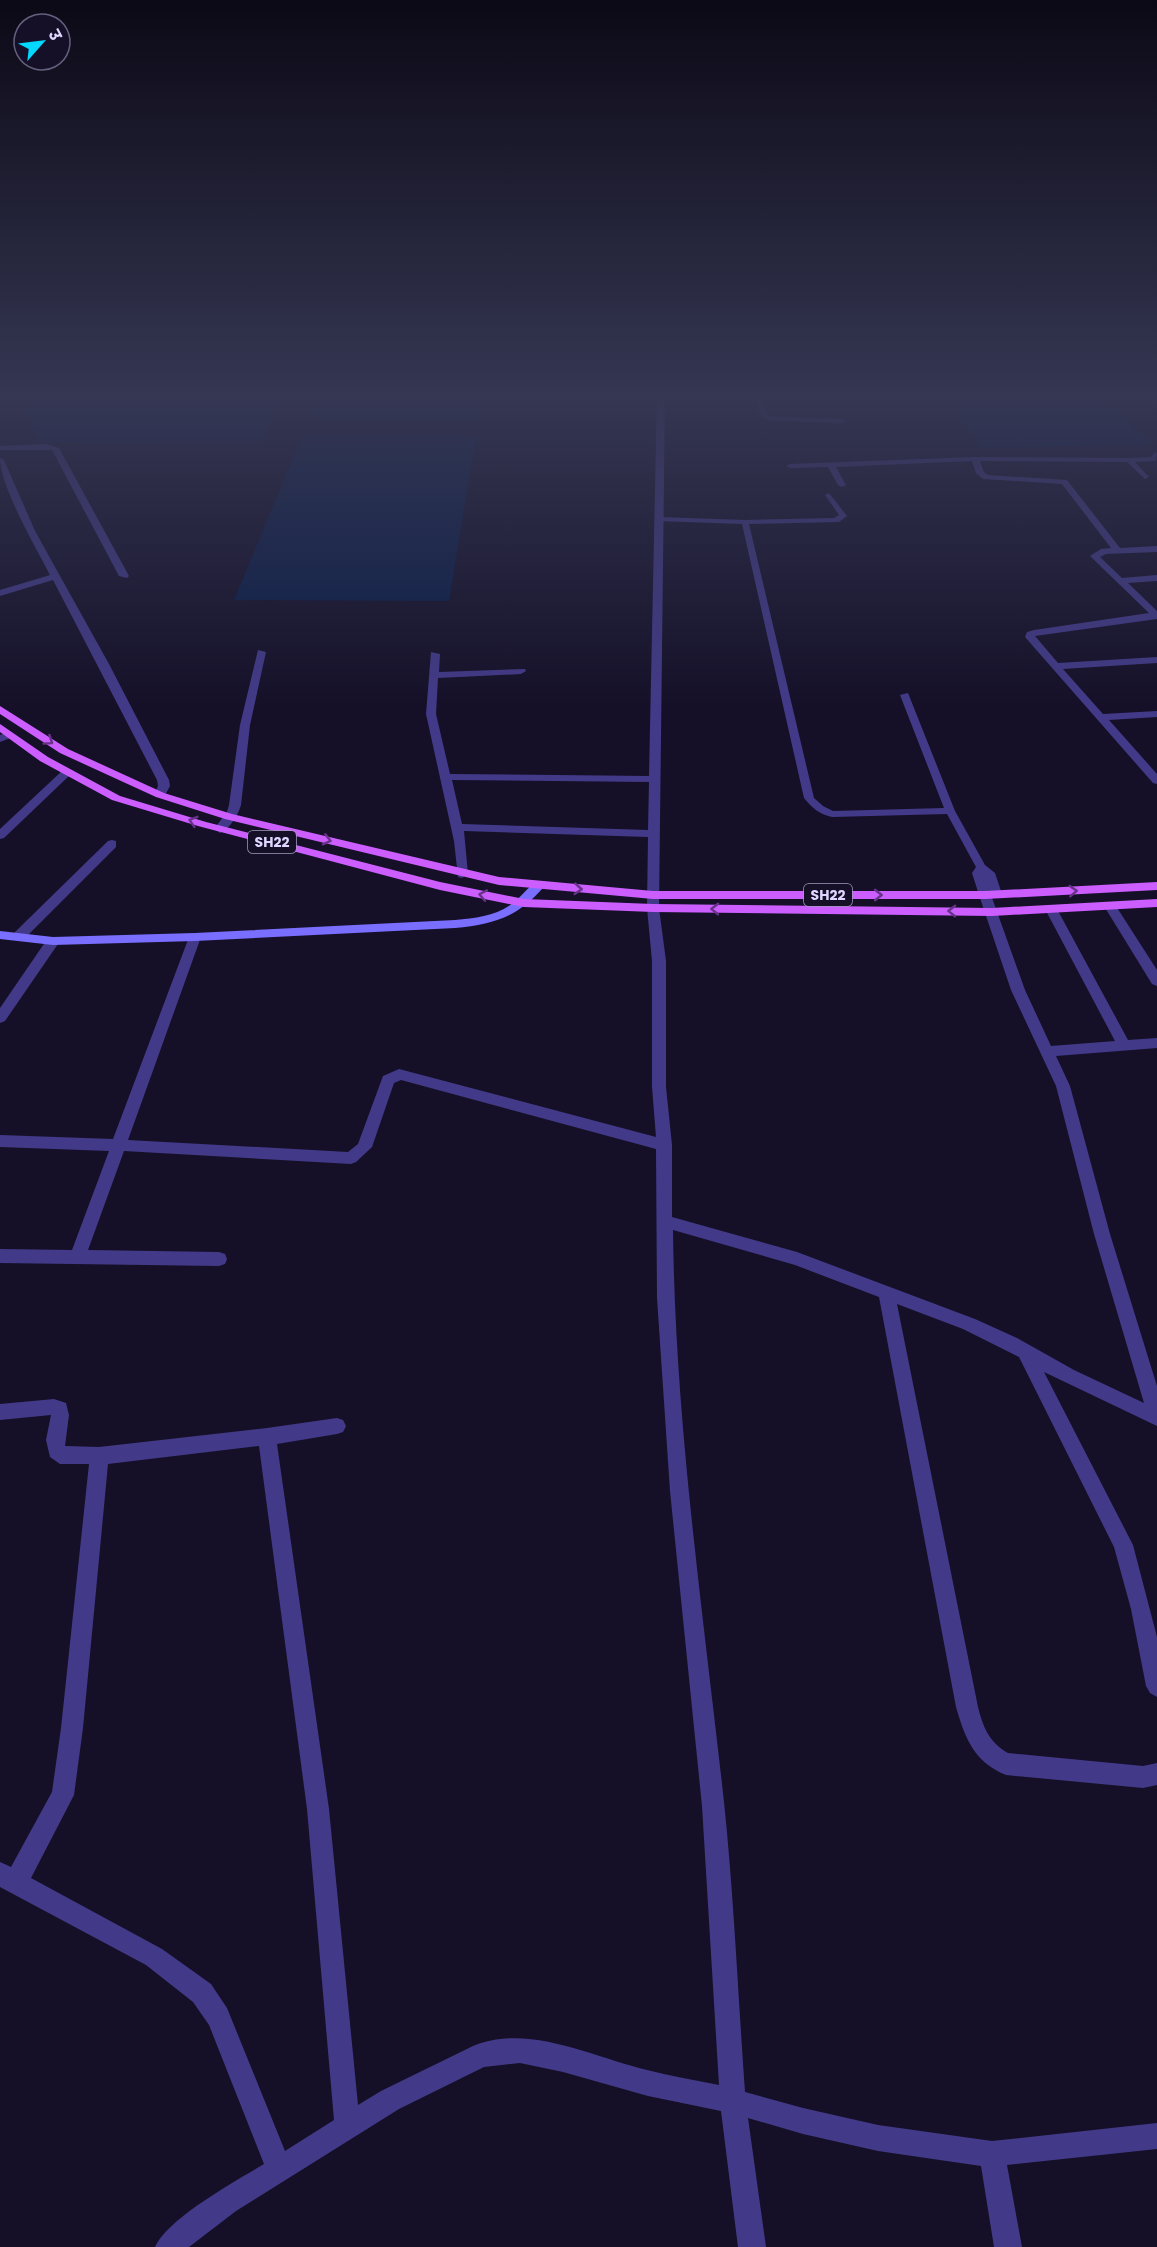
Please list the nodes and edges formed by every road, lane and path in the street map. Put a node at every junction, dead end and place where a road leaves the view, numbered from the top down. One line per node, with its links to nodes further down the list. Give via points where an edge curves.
1 (18, 498): 10 (street)
2 (82, 498): 11 (street)
3 (659, 498): 6 (street)
4 (831, 498): 7 (lane, via 843,516 836,520)
5 (1079, 498): 9 (street)
6 (658, 521): 7 (lane); 30 (street)
7 (745, 522): 32 (lane, via 809,798 819,810 832,814)
8 (1157, 549): 9 (street)
9 (1119, 551): 13 (street, via 1094,556)
10 (55, 576): 14 (street); 31 (street, via 163,780)
11 (124, 576)
12 (1157, 578): 13 (street)
13 (1119, 581): 15 (street)
14 (0, 593)
15 (1157, 616): 19 (street, via 1030,634)
16 (261, 652): 33 (street, via 245,725 235,805)
17 (435, 654): 21 (street)
18 (1157, 660): 19 (street)
19 (1057, 666): 25 (street)
20 (522, 671): 21 (street)
21 (434, 675): 29 (street, via 431,714)
22 (904, 695): 32 (lane)
23 (0, 709): 31 (main road, SH22, one-way to 31, via 64,752)
24 (1157, 714): 25 (street)
25 (1102, 717): 28 (street)
26 (3, 733): 27 (main road, SH22)
27 (67, 772): 35 (main road, SH22, one-way to 27, via 116,798); 37 (street)
28 (1155, 775)
29 (445, 777): 30 (street); 34 (street)
30 (655, 779): 36 (street)
31 (160, 795): 33 (main road, SH22)
32 (950, 811): 43 (lane, via 981,867 978,873)
33 (229, 818): 35 (street); 39 (main road, SH22, one-way to 39)
34 (457, 827): 36 (street); 39 (street)
35 (220, 829): 45 (main road, SH22, one-way to 35, via 440,886)
36 (653, 834): 44 (street)
37 (0, 835)
38 (112, 844): 52 (street)
39 (462, 874): 40 (main road, SH22)
40 (538, 886): 44 (main road, SH22, one-way to 44); 45 (main road)
41 (1157, 886): 43 (main road, SH22, one-way to 41)
42 (752, 895): 43 (main road, SH22, one-way to 43); 44 (main road, SH22); 48 (main road)
43 (991, 895): 50 (street)
44 (653, 902): 45 (main road, SH22); 48 (main road, SH22, one-way to 44); 62 (street, via 659,961 659,1087)
45 (524, 903): 53 (main road, via 488,921)
46 (1157, 903): 47 (main road, SH22)
47 (1110, 906): 49 (main road, SH22); 55 (street)
48 (754, 909): 50 (main road, SH22, one-way to 48)
49 (1051, 909): 50 (main road, SH22); 58 (street)
50 (992, 912): 59 (street, via 1018,990)
51 (0, 935): 52 (main road)
52 (18, 937): 54 (main road)
53 (195, 937): 54 (main road); 61 (street)
54 (53, 940): 56 (street)
55 (1157, 981)
56 (0, 1018)
57 (1157, 1043): 58 (street)
58 (1124, 1046): 59 (street)
59 (1048, 1051): 70 (street, via 1074,1121 1102,1234)
60 (0, 1141): 61 (street)
61 (118, 1145): 62 (street, via 351,1158 364,1147 388,1080 399,1074); 65 (street)
62 (664, 1145): 63 (street)
63 (665, 1221): 67 (street, via 797,1259); 77 (street, via 665,1298 679,1491 712,1794)
64 (0, 1256): 65 (street)
65 (78, 1256): 66 (street)
66 (219, 1259)
67 (886, 1292): 68 (street); 75 (street, via 976,1738 990,1755 1006,1764 1143,1777)
68 (1025, 1351): 70 (street, via 1068,1376); 74 (street, via 1123,1545)
69 (0, 1412): 73 (street, via 60,1409 61,1420 53,1445 56,1452)
70 (1157, 1417)
71 (337, 1425): 72 (street)
72 (267, 1437): 73 (street); 78 (street, via 318,1809)
73 (99, 1456): 76 (street, via 63,1795)
74 (1157, 1686)
75 (1157, 1774)
76 (8, 1879): 81 (street, via 154,1957 202,1993 218,2017)
77 (733, 2100): 78 (street, via 520,2050 482,2055); 80 (street, via 878,2138); 83 (street)
78 (347, 2126): 81 (street)
79 (1157, 2136): 80 (street)
80 (992, 2154): 84 (street)
81 (279, 2169): 82 (street, via 193,2226)
82 (169, 2247)
83 (752, 2247)
84 (1008, 2247)

